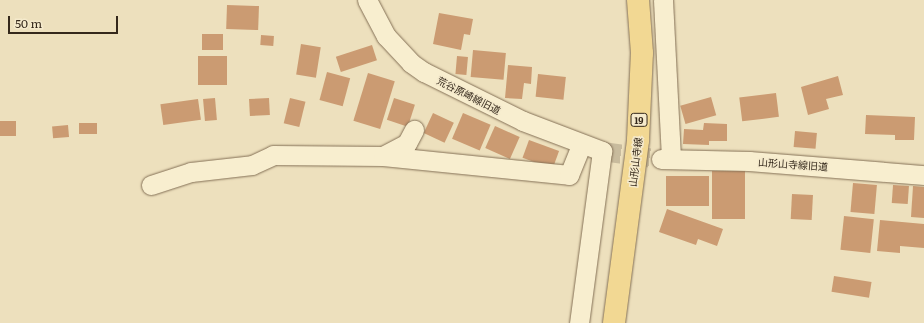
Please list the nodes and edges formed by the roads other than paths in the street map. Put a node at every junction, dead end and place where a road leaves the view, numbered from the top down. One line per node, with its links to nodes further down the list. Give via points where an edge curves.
1 (367, 0): 5 (street, 荒谷原崎線旧道, via 386,36 411,63 424,72 470,97)
2 (638, 0): 10 (main road, 山形山寺線 / 19, via 642,53 638,140)
3 (663, 0): 7 (street, 山形山寺線旧道, via 666,159 749,161)
4 (414, 130): 6 (street, via 407,143)
5 (581, 145): 6 (street, via 569,175); 9 (street, 荒谷原崎線旧道, via 602,151)
6 (383, 156): 8 (street, via 273,155 252,165 191,172)
7 (924, 175)
8 (151, 185)
9 (579, 323)
10 (614, 323)

